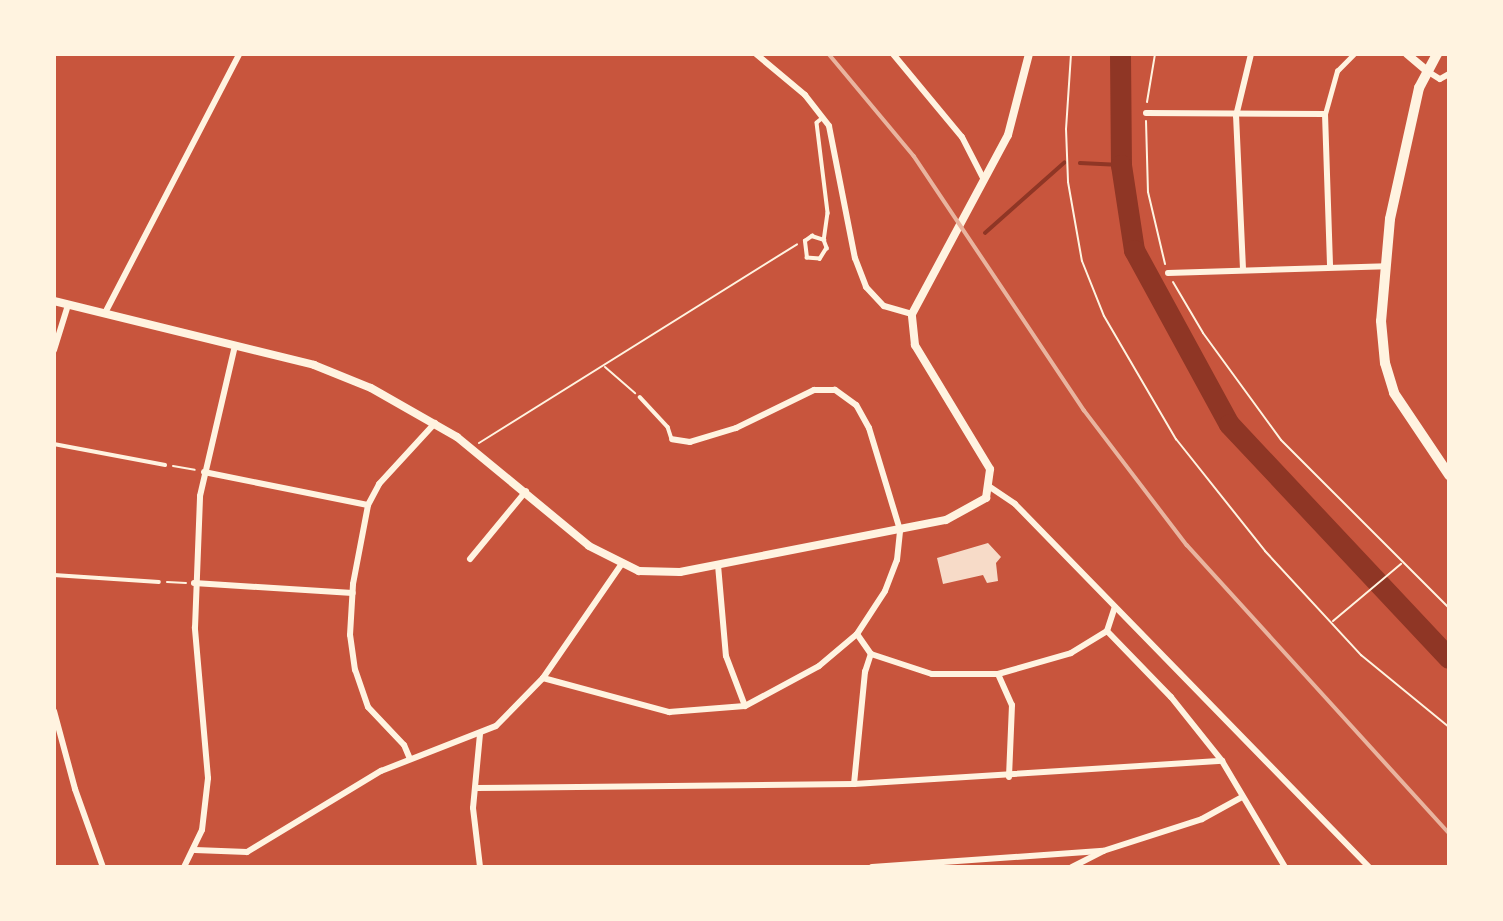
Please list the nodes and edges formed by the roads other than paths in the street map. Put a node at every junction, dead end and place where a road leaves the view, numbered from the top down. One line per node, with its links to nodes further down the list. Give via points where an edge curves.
1 (239, 54): 23 (street)
2 (756, 54): 14 (street, via 805,95)
3 (893, 54): 15 (street, via 962,137)
4 (1029, 54): 15 (street, via 1008,135)
5 (1251, 54): 13 (street)
6 (1354, 54): 12 (street, via 1337,71)
7 (1407, 54): 9 (street)
8 (1437, 54): 9 (main road)
9 (1426, 70): 10 (street, via 1440,79); 17 (main road, via 1390,219)
10 (1449, 74)
11 (1146, 113): 13 (street)
12 (1325, 114): 13 (street); 18 (street)
13 (1236, 116): 19 (street)
14 (824, 118): 16 (lane, via 817,123 828,213); 24 (street, via 835,144 855,258 866,287 884,306)
15 (984, 180): 24 (street)
16 (824, 240): 16 (lane, via 812,236 805,241 807,258 824,256)
17 (1386, 266): 18 (street); 33 (main road, via 1381,321 1388,377 1409,422)
18 (1330, 267): 19 (street)
19 (1243, 269): 20 (street)
20 (1168, 273)
21 (54, 302): 22 (street)
22 (68, 305): 23 (street); 26 (street)
23 (105, 313): 25 (street)
24 (912, 314): 34 (street, via 915,345 986,458)
25 (235, 345): 28 (street, via 349,378); 32 (street)
26 (54, 350)
27 (639, 397): 29 (lane, via 668,427)
28 (435, 423): 35 (street); 36 (street, via 379,484)
29 (672, 439): 37 (street, via 690,442 736,428 814,390 835,390 856,405 869,428)
30 (54, 444): 31 (lane)
31 (165, 464)
32 (204, 472): 36 (street); 43 (street)
33 (1449, 475)
34 (990, 487): 37 (street, via 986,498 962,514); 45 (street, via 1014,504)
35 (526, 491): 38 (street); 39 (street, via 589,546)
36 (368, 505): 44 (street)
37 (900, 530): 40 (street); 47 (street, via 897,560 885,591)
38 (470, 559)
39 (621, 565): 40 (street, via 661,573); 50 (street)
40 (718, 565): 51 (street, via 726,656)
41 (54, 575): 42 (lane)
42 (159, 582)
43 (194, 583): 44 (street); 60 (street, via 208,778)
44 (353, 593): 54 (street, via 350,635 355,670 368,707 404,745)
45 (1115, 607): 46 (street); 68 (street)
46 (1107, 632): 49 (street, via 1071,653); 55 (street, via 1171,697)
47 (857, 634): 48 (street); 51 (street, via 788,687)
48 (871, 654): 49 (street, via 932,674); 57 (street, via 865,672)
49 (998, 674): 56 (street, via 1012,705)
50 (543, 678): 51 (street, via 668,712); 53 (street, via 505,718)
51 (744, 706)
52 (54, 711): 62 (street)
53 (480, 734): 54 (street); 58 (street)
54 (410, 759): 60 (street, via 247,852)
55 (1222, 761): 56 (street); 59 (street)
56 (1009, 777): 57 (street)
57 (854, 783): 58 (street)
58 (476, 788): 64 (street, via 474,824)
59 (1242, 797): 61 (street, via 1180,828); 67 (street)
60 (195, 850): 63 (street)
61 (1103, 850): 65 (street); 66 (street)
62 (103, 867)
63 (184, 867)
64 (480, 867)
65 (872, 867)
66 (1072, 867)
67 (1285, 867)
68 (1369, 867)

